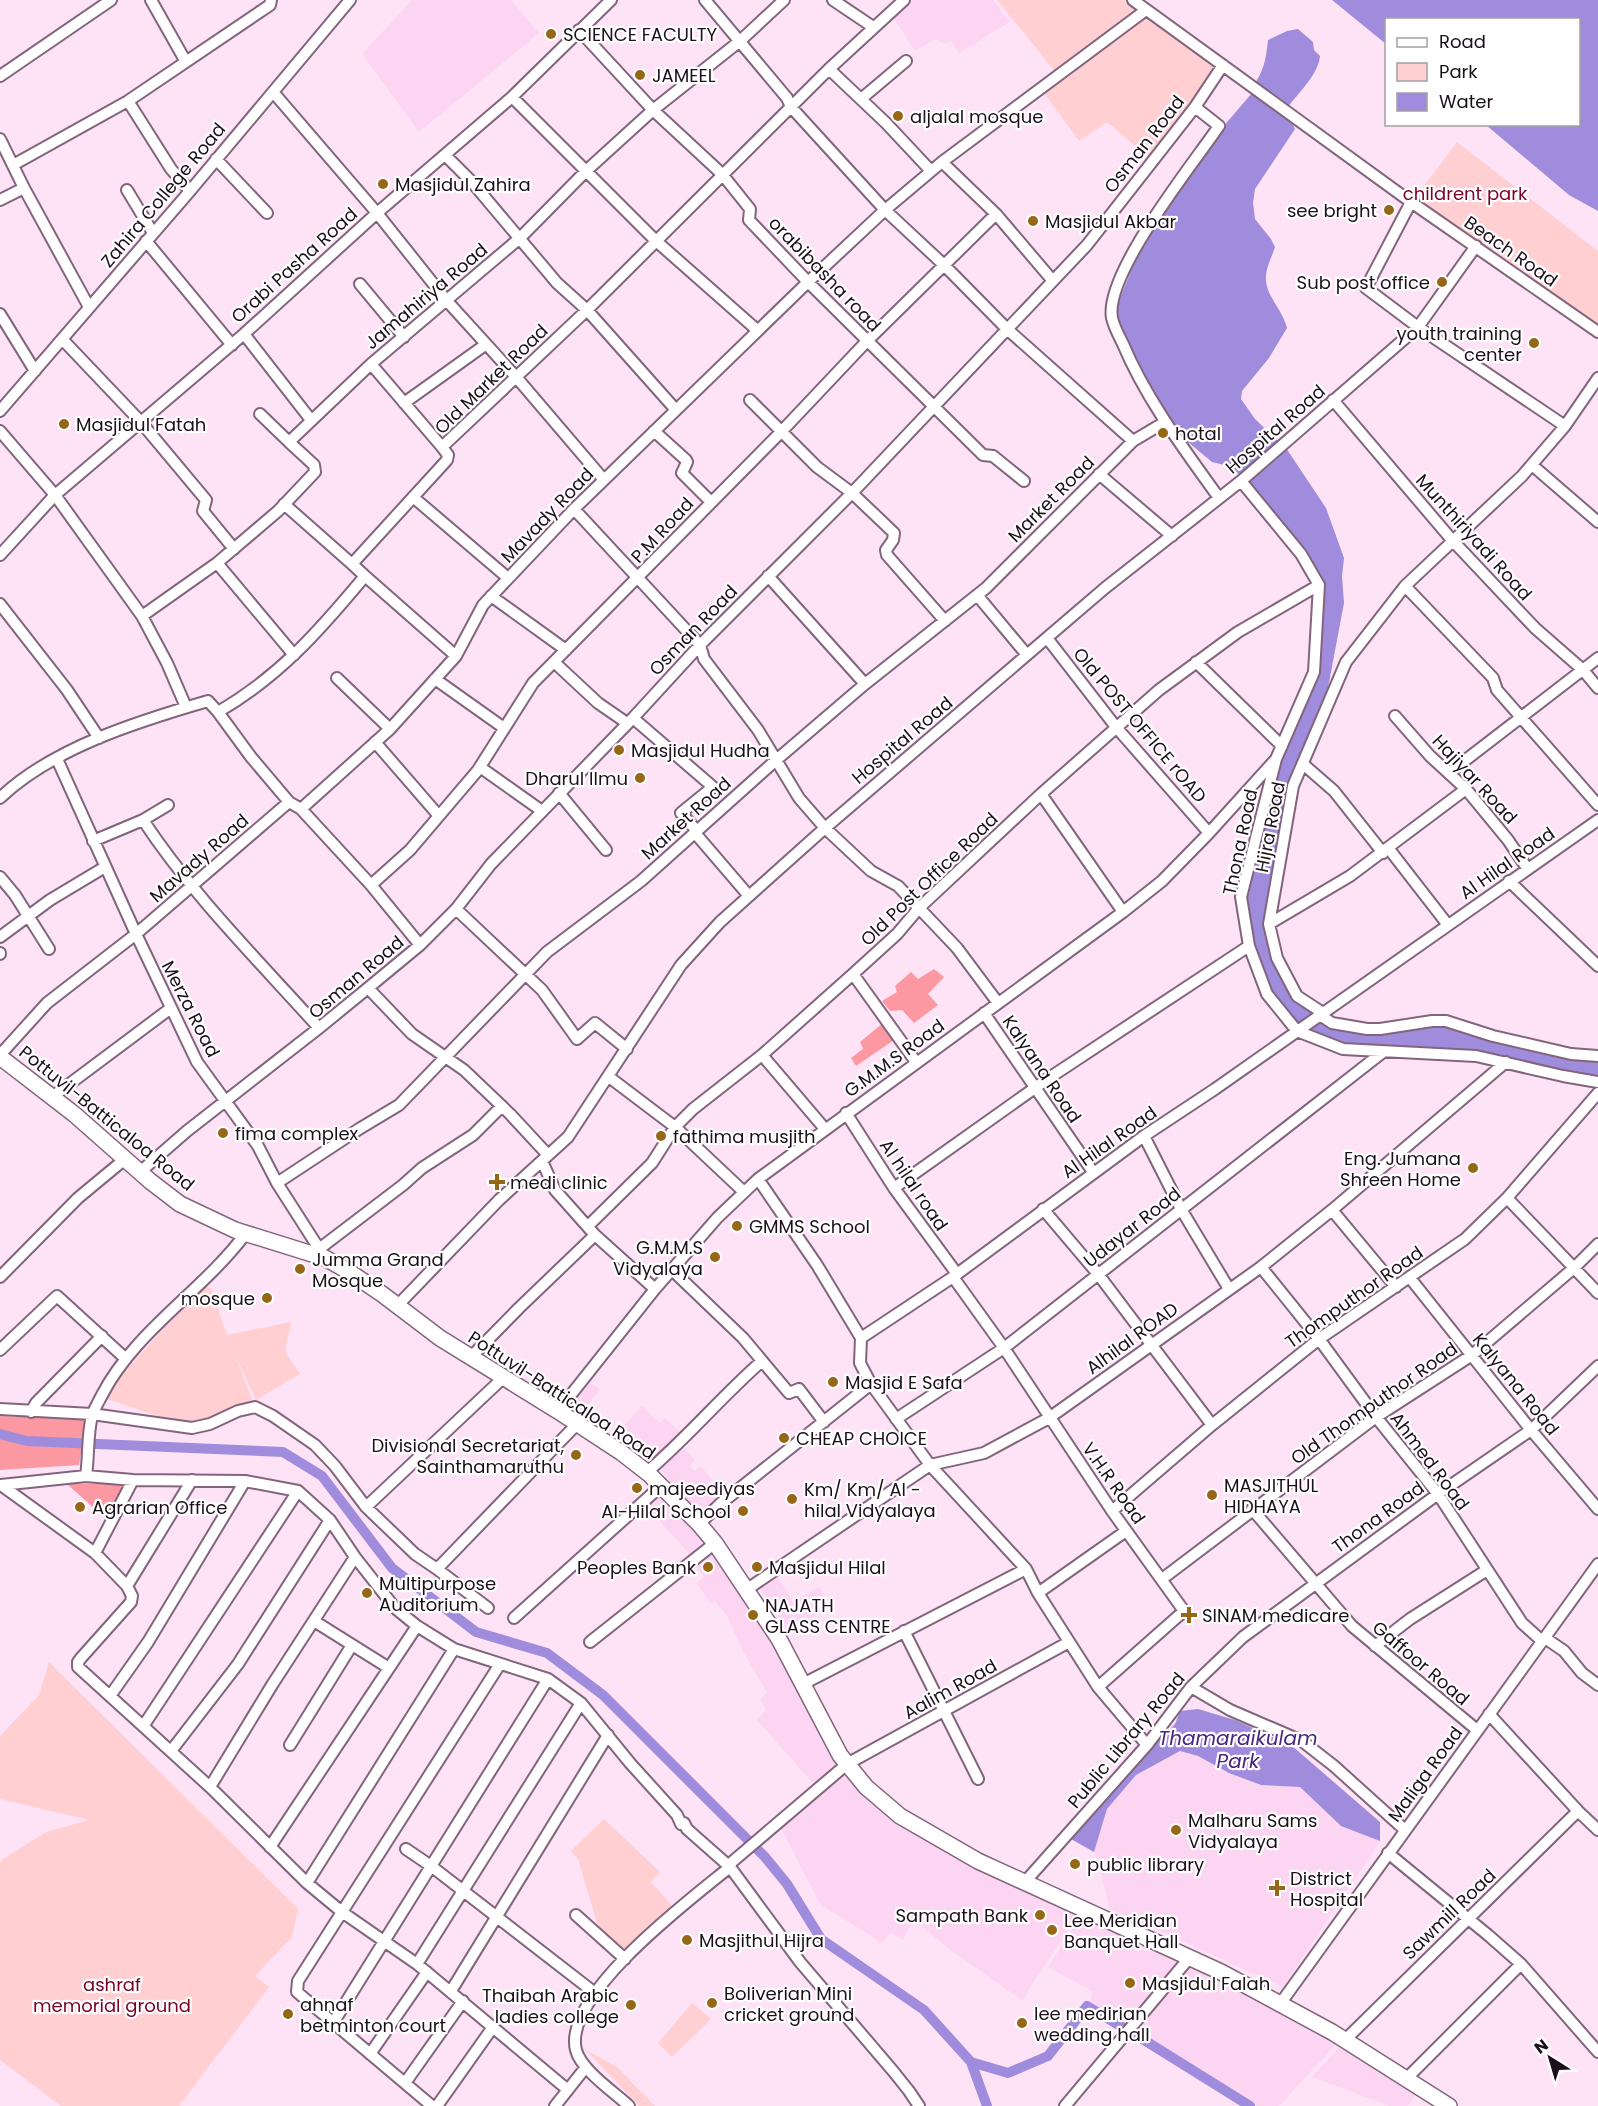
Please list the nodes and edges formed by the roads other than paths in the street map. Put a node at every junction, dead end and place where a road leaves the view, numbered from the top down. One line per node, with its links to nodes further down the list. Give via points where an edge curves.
1 (111, 0): 19 (street)
2 (151, 0): 16 (street)
3 (271, 0): 16 (street, via 270,5)
4 (350, 0): 20 (street, Zahira College Road)
5 (611, 0): 13 (street, Orabi Pasha Road)
6 (705, 0): 14 (street)
7 (784, 0): 14 (street, Jamahiriya Road)
8 (833, 0): 12 (street)
9 (904, 0): 12 (street, Old Market Road)
10 (1133, 0): 11 (street)
11 (1146, 10): 17 (street); 30 (street, Mavady Road)
12 (873, 27): 18 (street, Old Market Road)
13 (579, 30): 21 (street, Orabi Pasha Road); 26 (street, orabibasha road)
14 (740, 41): 24 (street, via 788,98); 26 (street, Jamahiriya Road)
15 (906, 61): 22 (street)
16 (186, 62): 23 (street)
17 (1223, 65): 25 (street, Osman Road); 39 (street, Beach Road)
18 (829, 69): 22 (street); 24 (street, Old Market Road)
19 (0, 76)
20 (273, 92): 29 (street, Zahira College Road); 42 (street)
21 (512, 97): 28 (street, Orabi Pasha Road); 32 (street)
22 (861, 99): 33 (street)
23 (128, 101): 31 (street); 37 (street, via 171,169)
24 (791, 107): 34 (street, Old Market Road); 40 (street)
25 (1195, 107): 49 (street, Osman Road, via 1087,245); 79 (street, via 1219,126 1136,244 1114,293 1112,318 1128,358)
26 (653, 110): 32 (street, Jamahiriya Road); 34 (street, orabibasha road)
27 (0, 139): 31 (street)
28 (446, 155): 42 (street, Orabi Pasha Road); 45 (street)
29 (216, 159): 37 (street, Zahira College Road); 41 (street)
30 (942, 162): 33 (street, Mavady Road); 43 (street)
31 (12, 165): 35 (street)
32 (586, 171): 45 (street, Jamahiriya Road); 46 (street)
33 (931, 171): 40 (street, Mavady Road)
34 (722, 174): 46 (street, Old Market Road); 50 (street, orabibasha road, via 750,209 749,220)
35 (24, 188): 38 (street); 53 (street)
36 (127, 190): 44 (street)
37 (190, 191): 44 (street, Zahira College Road)
38 (0, 200)
39 (1411, 202): 47 (street, Beach Road); 56 (street, via 1366,288)
40 (885, 210): 48 (street); 50 (street, Mavady Road)
41 (267, 213)
42 (376, 213): 52 (street); 60 (street, Orabi Pasha Road)
43 (996, 214): 48 (street, P.M Road); 49 (street)
44 (149, 237): 53 (street, Zahira College Road); 64 (street)
45 (520, 238): 52 (street, Jamahiriya Road); 54 (street, via 557,283)
46 (656, 240): 54 (street, Old Market Road); 57 (street)
47 (1476, 246): 56 (street, Hospital Road); 59 (street, Beach Road)
48 (944, 265): 58 (street); 63 (street, P.M Road)
49 (1053, 281): 58 (street, Osman Road)
50 (808, 282): 57 (street, Mavady Road); 63 (street, orabibasha road)
51 (360, 284): 61 (street)
52 (447, 301): 61 (street, Jamahiriya Road); 65 (street)
53 (89, 308): 62 (street, Zahira College Road)
54 (587, 310): 68 (street, Old Market Road); 74 (street)
55 (0, 314): 67 (street)
56 (1418, 327): 71 (street, Hospital Road); 80 (street)
57 (758, 330): 74 (street, Mavady Road)
58 (1007, 330): 73 (street, Osman Road); 84 (street)
59 (1598, 332)
60 (244, 334): 64 (street, Orabi Pasha Road); 77 (street)
61 (404, 337): 66 (street, Jamahiriya Road)
62 (62, 339): 67 (street, Zahira College Road); 78 (street)
63 (867, 341): 73 (street, orabibasha road); 83 (street, P.M Road)
64 (231, 345): 78 (street, Orabi Pasha Road)
65 (485, 345): 68 (street); 72 (street)
66 (371, 364): 72 (street); 77 (street, Jamahiriya Road)
67 (34, 371): 75 (street, Zahira College Road)
68 (517, 378): 86 (street, Old Market Road); 89 (street)
69 (1598, 378): 80 (street, Hijra Road)
70 (750, 400): 83 (street)
71 (1333, 400): 91 (street, Hospital Road); 101 (street, Munthiriyadi Road)
72 (404, 403): 86 (street)
73 (934, 408): 90 (street, orabibasha road, via 983,455 993,456); 92 (street, Osman Road)
74 (676, 410): 82 (street, Mavady Road)
75 (0, 411)
76 (260, 414): 85 (street)
77 (311, 420): 85 (street, Jamahiriya Road)
78 (140, 421): 93 (street, Orabi Pasha Road); 102 (street, via 206,500 203,511)
79 (1166, 422): 84 (street, Market Road); 95 (street)
80 (1565, 426): 87 (street, Hijra Road)
81 (0, 431): 93 (street)
82 (654, 431): 89 (street, Mavady Road); 96 (street, via 686,460 683,474)
83 (781, 432): 92 (street, via 817,467); 96 (street, P.M Road)
84 (1133, 441): 88 (street, Market Road)
85 (289, 442): 97 (street, via 314,465 315,472)
86 (442, 447): 94 (street, Old Market Road, via 447,460)
87 (1532, 465): 99 (street); 101 (street, Hijra Road)
88 (1099, 474): 100 (street); 112 (street, Market Road)
89 (604, 480): 98 (street, Mavady Road)
90 (1024, 480)
91 (1241, 481): 95 (street, Hospital Road); 110 (street, via 1301,554)
92 (852, 493): 107 (street, Osman Road); 116 (street, via 894,534 887,555)
93 (55, 495): 103 (street, Orabi Pasha Road); 115 (street)
94 (413, 497): 105 (street, Old Market Road); 108 (street)
95 (1219, 498): 100 (street, Hospital Road)
96 (711, 502): 109 (street, P.M Road)
97 (284, 504): 102 (street); 105 (street)
98 (574, 509): 108 (street, Mavady Road); 109 (street, Kalyana Road)
99 (1598, 522)
100 (1172, 536): 117 (street, Hospital Road)
101 (1452, 540): 111 (street, Hijra Road); 126 (street, Munthiriyadi Road, via 1535,628)
102 (234, 549): 104 (street)
103 (0, 555)
104 (217, 563): 115 (street); 120 (street)
105 (352, 564): 106 (street)
106 (365, 576): 120 (street); 122 (street)
107 (768, 576): 118 (street, Osman Road); 129 (street)
108 (508, 578): 113 (street, Mavady Road)
109 (639, 578): 118 (street, Kalyana Road); 119 (street, P.M Road)
110 (1319, 585): 125 (street, Old Post Office Road, via 1238,632); 141 (street, Thona Road, via 1314,672)
111 (1405, 586): 134 (street, via 1493,678 1497,690); 145 (street, Hijra Road, via 1346,662)
112 (977, 595): 116 (street, Market Road); 121 (street)
113 (491, 596): 119 (street); 122 (street, Mavady Road)
114 (0, 604): 139 (street)
115 (142, 616): 131 (street)
116 (945, 621): 129 (street, Market Road)
117 (1047, 638): 121 (street, Hospital Road); 136 (street, Old POST OFFICE rOAD)
118 (700, 645): 135 (street, Osman Road); 144 (street, Kalyana Road, via 704,659 758,730)
119 (566, 650): 124 (street, P.M Road)
120 (294, 655): 132 (street, via 247,695)
121 (1027, 655): 160 (street, Hospital Road)
122 (456, 656): 128 (street, Mavady Road)
123 (1598, 658): 126 (street)
124 (554, 662): 135 (street, via 598,704); 138 (street, P.M Road, via 533,683)
125 (1196, 662): 136 (street, Old Post Office Road); 141 (street)
126 (1583, 670): 130 (street, Munthiriyadi Road); 134 (street)
127 (337, 678): 137 (street)
128 (435, 679): 137 (street, Mavady Road); 138 (street)
129 (865, 684): 144 (street, Market Road)
130 (1598, 688)
131 (186, 707): 132 (street, via 207,701); 139 (street)
132 (218, 712): 152 (street)
133 (1395, 716): 147 (street, Hajiyar Road, via 1430,756)
134 (1521, 718): 147 (street); 154 (street)
135 (630, 721): 149 (street, Osman Road); 161 (street, via 713,787 681,813)
136 (1116, 727): 150 (street, Old Post Office Road); 162 (street, Old POST OFFICE rOAD)
137 (390, 729): 140 (street, Mavady Road)
138 (504, 729): 146 (street, P.M Road)
139 (99, 738): 142 (street)
140 (375, 742): 155 (street, Mavady Road); 157 (street)
141 (1282, 746): 143 (street, Thona Road)
142 (57, 759): 151 (street); 163 (street, Merza Road)
143 (1276, 759): 162 (street, G.M.M.S Road); 182 (street, Thona Road, via 1241,897)
144 (775, 761): 160 (street, Kalyana Road); 161 (street, Market Road)
145 (1303, 764): 165 (street, via 1335,791); 177 (street, Hijra Road, via 1293,786)
146 (480, 767): 156 (street); 157 (street, P.M Road)
147 (1450, 772): 148 (street, Hajiyar Road)
148 (1466, 789): 165 (street); 167 (street, Hajiyar Road)
149 (559, 793): 156 (street, Osman Road); 164 (street)
150 (1041, 794): 173 (street, Old Post Office Road); 175 (street)
151 (0, 798)
152 (289, 802): 155 (street); 171 (street, Mavady Road)
153 (168, 805): 158 (street)
154 (1598, 805)
155 (301, 809): 170 (street)
156 (542, 811): 174 (street, Osman Road, via 491,864)
157 (439, 816): 170 (street, P.M Road, via 410,850)
158 (143, 820): 163 (street); 171 (street)
159 (1598, 820): 167 (street, Al Hilal Road)
160 (825, 828): 172 (street, Hospital Road); 173 (street, Kalyana Road, via 871,871 898,886)
161 (696, 832): 172 (street); 185 (street, Market Road)
162 (1209, 833): 175 (street, G.M.M.S Road, via 1162,881)
163 (93, 841): 166 (street, Merza Road)
164 (606, 850)
165 (1386, 851): 177 (street); 178 (street)
166 (105, 867): 176 (street); 179 (street, Merza Road)
167 (1527, 868): 169 (street, Al Hilal Road)
168 (0, 877): 176 (street)
169 (1509, 881): 178 (street, Al Hilal Road); 184 (street)
170 (371, 885): 181 (street)
171 (192, 886): 179 (street, Mavady Road); 192 (street)
172 (749, 896): 194 (street, Hospital Road, via 681,965)
173 (919, 908): 186 (street, Old Post Office Road); 188 (street, Kalyana Road, via 957,948)
174 (456, 909): 181 (street, Osman Road); 185 (street)
175 (1123, 912): 188 (street, G.M.M.S Road)
176 (28, 916): 180 (street); 183 (street)
177 (1269, 924): 191 (street, Hijra Road, via 1276,958 1297,996)
178 (1448, 925): 191 (street, Al Hilal Road)
179 (136, 934): 189 (street, Merza Road); 197 (street, Mavady Road, via 46,1004)
180 (0, 938)
181 (420, 945): 187 (street, Osman Road)
182 (1249, 946): 193 (street, Thona Road, via 1267,994); 204 (street)
183 (49, 950)
184 (1598, 966)
185 (524, 975): 194 (street, via 542,990 577,1039 595,1023); 198 (street, Market Road)
186 (853, 975): 196 (street, Old Post Office Road); 200 (street)
187 (368, 988): 192 (street, Osman Road); 198 (street, via 412,1034)
188 (998, 1003): 190 (street, G.M.M.S Road)
189 (171, 1008): 206 (street); 207 (street, Merza Road, via 197,1062)
190 (984, 1013): 200 (street, G.M.M.S Road); 204 (street, Kalyana Road)
191 (1321, 1014): 193 (street, Al Hilal Road); 199 (street, Hijra Road, via 1332,1023 1373,1029 1446,1021 1571,1054)
192 (319, 1028): 207 (street, Osman Road)
193 (1297, 1031): 195 (street, Thona Road, via 1343,1049); 212 (street, Al Hilal Road)
194 (627, 1048): 202 (street, Hospital Road)
195 (1383, 1052): 201 (street, Thona Road, via 1476,1056); 223 (street, Udayar Road)
196 (762, 1055): 210 (street, Old Post Office Road); 211 (street)
197 (0, 1056): 206 (highway, Pottuvil-Batticaloa Road)
198 (446, 1056): 208 (street); 218 (street, Market Road, via 399,1105)
199 (1598, 1056)
200 (916, 1062): 209 (street, G.M.M.S Road)
201 (1506, 1062): 203 (street, Thona Road); 224 (street, Alhilal ROAD)
202 (609, 1077): 210 (street); 213 (street, Hospital Road, via 568,1137)
203 (1598, 1082)
204 (1034, 1089): 216 (street, Kalyana Road); 219 (street)
205 (1598, 1093): 221 (street, Thomputhor Road)
206 (52, 1097): 214 (highway, Pottuvil-Batticaloa Road)
207 (225, 1102): 215 (street, Osman Road); 218 (street, Merza Road, via 258,1146)
208 (502, 1106): 213 (street); 228 (street, via 473,1134 422,1168)
209 (846, 1113): 211 (street, G.M.M.S Road); 219 (street, Al hilal road)
210 (675, 1127): 220 (street); 225 (street, Old Post Office Road, via 652,1163)
211 (825, 1129): 217 (street, G.M.M.S Road)
212 (1144, 1136): 216 (street, Al Hilal Road); 223 (street)
213 (545, 1158): 225 (street, via 555,1190); 240 (street, Hospital Road)
214 (125, 1159): 215 (highway, Pottuvil-Batticaloa Road); 234 (street, via 78,1198)
215 (140, 1172): 226 (highway, Pottuvil-Batticaloa Road, via 180,1204)
216 (1093, 1172): 222 (street, Al Hilal Road)
217 (758, 1179): 220 (street, G.M.M.S Road); 242 (street)
218 (278, 1184): 228 (street, Merza Road)
219 (894, 1188): 233 (street, Al hilal road)
220 (744, 1192): 231 (street, G.M.M.S Road)
221 (1507, 1198): 230 (street); 235 (street, Thomputhor Road, via 1465,1239)
222 (1043, 1209): 232 (street); 233 (street, Al Hilal Road)
223 (1181, 1209): 232 (street, Udayar Road); 238 (street)
224 (1332, 1210): 229 (street, Alhilal ROAD); 236 (street)
225 (592, 1230): 237 (street); 248 (street, Old Post Office Road)
226 (246, 1233): 228 (highway, Pottuvil-Batticaloa Road); 249 (street)
227 (1598, 1244): 230 (street, Old Thomputhor Road)
228 (322, 1254): 240 (highway, Pottuvil-Batticaloa Road)
229 (1261, 1267): 238 (street, Alhilal ROAD); 243 (street, Ahmed Road)
230 (1574, 1268): 239 (street); 247 (street, Old Thomputhor Road)
231 (672, 1270): 237 (street, G.M.M.S Road); 250 (street)
232 (1098, 1274): 244 (street); 245 (street, Udayar Road)
233 (955, 1276): 242 (street, Al Hilal Road); 245 (street, V.H.R Road)
234 (0, 1277)
235 (1410, 1278): 236 (street, Thomputhor Road); 247 (street, Kalyana Road)
236 (1396, 1287): 243 (street, Thomputhor Road)
237 (655, 1289): 255 (street, G.M.M.S Road)
238 (1229, 1290): 244 (street, Alhilal ROAD)
239 (1598, 1293)
240 (397, 1306): 248 (highway, Pottuvil-Batticaloa Road)
241 (102, 1336): 246 (street, via 57,1296); 249 (street); 256 (street)
242 (861, 1338): 253 (street, via 860,1363)
243 (1319, 1339): 257 (street, Ahmed Road); 263 (street, Thomputhor Road)
244 (1152, 1344): 259 (street, Alhilal ROAD); 263 (street)
245 (1004, 1348): 259 (street, V.H.R Road); 260 (street, Udayar Road)
246 (0, 1350)
247 (1472, 1355): 257 (street, Old Thomputhor Road); 264 (street, Kalyana Road)
248 (470, 1358): 252 (highway, Pottuvil-Batticaloa Road)
249 (126, 1359): 258 (street, via 108,1384)
250 (762, 1361): 261 (street, via 789,1393 799,1389); 267 (street)
251 (1598, 1366): 264 (street, Thona Road)
252 (503, 1378): 255 (highway, Pottuvil-Batticaloa Road); 275 (street)
253 (871, 1384): 260 (street); 261 (street)
254 (0, 1409): 256 (street)
255 (558, 1411): 262 (highway, Pottuvil-Batticaloa Road)
256 (31, 1412): 258 (street)
257 (1376, 1417): 274 (street, Ahmed Road); 276 (street, Old Thomputhor Road)
258 (92, 1418): 266 (street); 275 (street, via 192,1428 255,1407 315,1445 336,1466)
259 (1049, 1418): 265 (street, Alhilal ROAD, via 984,1453); 278 (street, V.H.R Road)
260 (896, 1419): 265 (street)
261 (824, 1422): 280 (street)
262 (577, 1424): 267 (highway, Pottuvil-Batticaloa Road); 286 (street)
263 (1212, 1425): 278 (street, Thomputhor Road)
264 (1531, 1430): 274 (street, Thona Road); 277 (street, Kalyana Road)
265 (930, 1465): 287 (street); 292 (street, Alhilal ROAD)
266 (87, 1472): 268 (street); 271 (street)
267 (647, 1472): 272 (highway, Pottuvil-Batticaloa Road)
268 (133, 1480): 269 (street); 283 (street)
269 (192, 1480): 270 (street); 291 (street)
270 (245, 1481): 273 (street); 312 (street, via 148,1642)
271 (0, 1485): 283 (street)
272 (662, 1485): 280 (highway, Pottuvil-Batticaloa Road); 295 (street)
273 (298, 1491): 279 (street); 316 (street)
274 (1438, 1494): 288 (street, Ahmed Road); 290 (street, Thona Road)
275 (366, 1508): 286 (street)
276 (1252, 1509): 289 (street, Old Thomputhor Road); 290 (street, Gaffoor Road)
277 (1598, 1509)
278 (1112, 1511): 281 (street, V.H.R Road)
279 (330, 1520): 284 (street); 321 (street, via 238,1664)
280 (699, 1524): 282 (highway, Pottuvil-Batticaloa Road)
281 (1126, 1531): 289 (street, V.H.R Road); 293 (street)
282 (715, 1543): 292 (highway, Pottuvil-Batticaloa Road); 300 (street)
283 (95, 1553): 291 (street)
284 (355, 1557): 296 (street); 297 (street, via 395,1608)
285 (1597, 1567): 299 (street, Maliga Road)
286 (437, 1569): 294 (street)
287 (1026, 1569): 293 (street); 298 (street)
288 (1487, 1570): 299 (street, Ahmed Road, via 1522,1623); 303 (street)
289 (1162, 1579): 310 (street, V.H.R Road, via 1184,1611)
290 (1317, 1583): 303 (street, Gaffoor Road); 311 (street, Public Library Road, via 1243,1637)
291 (127, 1586): 312 (street, via 131,1602 78,1662 80,1670)
292 (746, 1590): 308 (highway, Pottuvil-Batticaloa Road)
293 (1038, 1593): 301 (street)
294 (488, 1608)
295 (514, 1618)
296 (314, 1621): 302 (street); 324 (street)
297 (417, 1626): 304 (street); 306 (street)
298 (904, 1631): 308 (street); 314 (street)
299 (1544, 1639): 309 (street, Ahmed Road, via 1564,1651); 315 (street, Maliga Road)
300 (590, 1642)
301 (1069, 1642): 310 (street); 314 (street, Aalim Road)
302 (352, 1645): 306 (street); 320 (street)
303 (1375, 1646): 317 (street, Gaffoor Road)
304 (454, 1649): 305 (street); 333 (street)
305 (500, 1664): 307 (street); 336 (street)
306 (389, 1668): 328 (street)
307 (548, 1679): 313 (street); 332 (street)
308 (803, 1684): 322 (highway, Pottuvil-Batticaloa Road)
309 (1598, 1685)
310 (1098, 1688): 319 (street)
311 (1191, 1688): 319 (street, Public Library Road); 326 (street, via 1230,1710 1302,1741)
312 (110, 1696): 316 (street)
313 (581, 1703): 318 (street); 335 (street)
314 (945, 1711): 322 (street, Aalim Road); 323 (street)
315 (1489, 1714): 317 (street, Maliga Road); 325 (street)
316 (144, 1725): 321 (street)
317 (1477, 1730): 326 (street, Maliga Road)
318 (608, 1735): 331 (street, via 681,1824); 338 (street)
319 (1148, 1744): 334 (street, Public Library Road)
320 (290, 1745)
321 (171, 1751): 324 (street)
322 (847, 1764): 331 (street, Aalim Road); 334 (highway, Pottuvil-Batticaloa Road, via 866,1787 900,1816)
323 (978, 1779)
324 (210, 1786): 328 (street)
325 (1578, 1811): 327 (street); 339 (street, Sawmill Road)
326 (1405, 1830): 330 (street, Maliga Road)
327 (1598, 1830)
328 (270, 1847): 333 (street)
329 (405, 1849): 332 (street)
330 (1388, 1853): 339 (street); 349 (street, Maliga Road)
331 (731, 1864): 342 (street, Aalim Road, via 639,1941); 363 (street, via 801,1962)
332 (431, 1866): 335 (street); 340 (street)
333 (307, 1883): 336 (street)
334 (1024, 1883): 341 (highway, Pottuvil-Batticaloa Road)
335 (463, 1891): 338 (street); 343 (street)
336 (342, 1912): 340 (street); 350 (street, via 297,1981 297,1992)
337 (576, 1915): 342 (street)
338 (496, 1917): 346 (street); 347 (street)
339 (1467, 1918): 344 (street); 352 (street, Sawmill Road)
340 (384, 1940): 343 (street); 350 (street)
341 (1190, 1957): 349 (highway, Pottuvil-Batticaloa Road); 364 (street)
342 (625, 1959): 347 (street, Aalim Road)
343 (417, 1964): 345 (street)
344 (1521, 1964): 353 (street); 356 (street)
345 (427, 1972): 346 (street); 354 (street)
346 (451, 1992): 348 (street)
347 (595, 1993): 355 (street, Aalim Road, via 576,2026 576,2050)
348 (463, 2001): 351 (street); 357 (street)
349 (1280, 2004): 352 (highway, Pottuvil-Batticaloa Road)
350 (333, 2023): 354 (street)
351 (494, 2027): 358 (street); 361 (street)
352 (1345, 2040): 356 (highway, Pottuvil-Batticaloa Road)
353 (1598, 2052)
354 (370, 2054): 357 (street)
355 (586, 2067): 358 (street); 359 (street)
356 (1406, 2079): 365 (highway, Pottuvil-Batticaloa Road)
357 (405, 2083): 360 (street)
358 (568, 2090): 362 (street)
359 (624, 2104)
360 (432, 2106)
361 (437, 2106)
362 (555, 2106)
363 (919, 2106)
364 (1065, 2106)
365 (1449, 2106)

